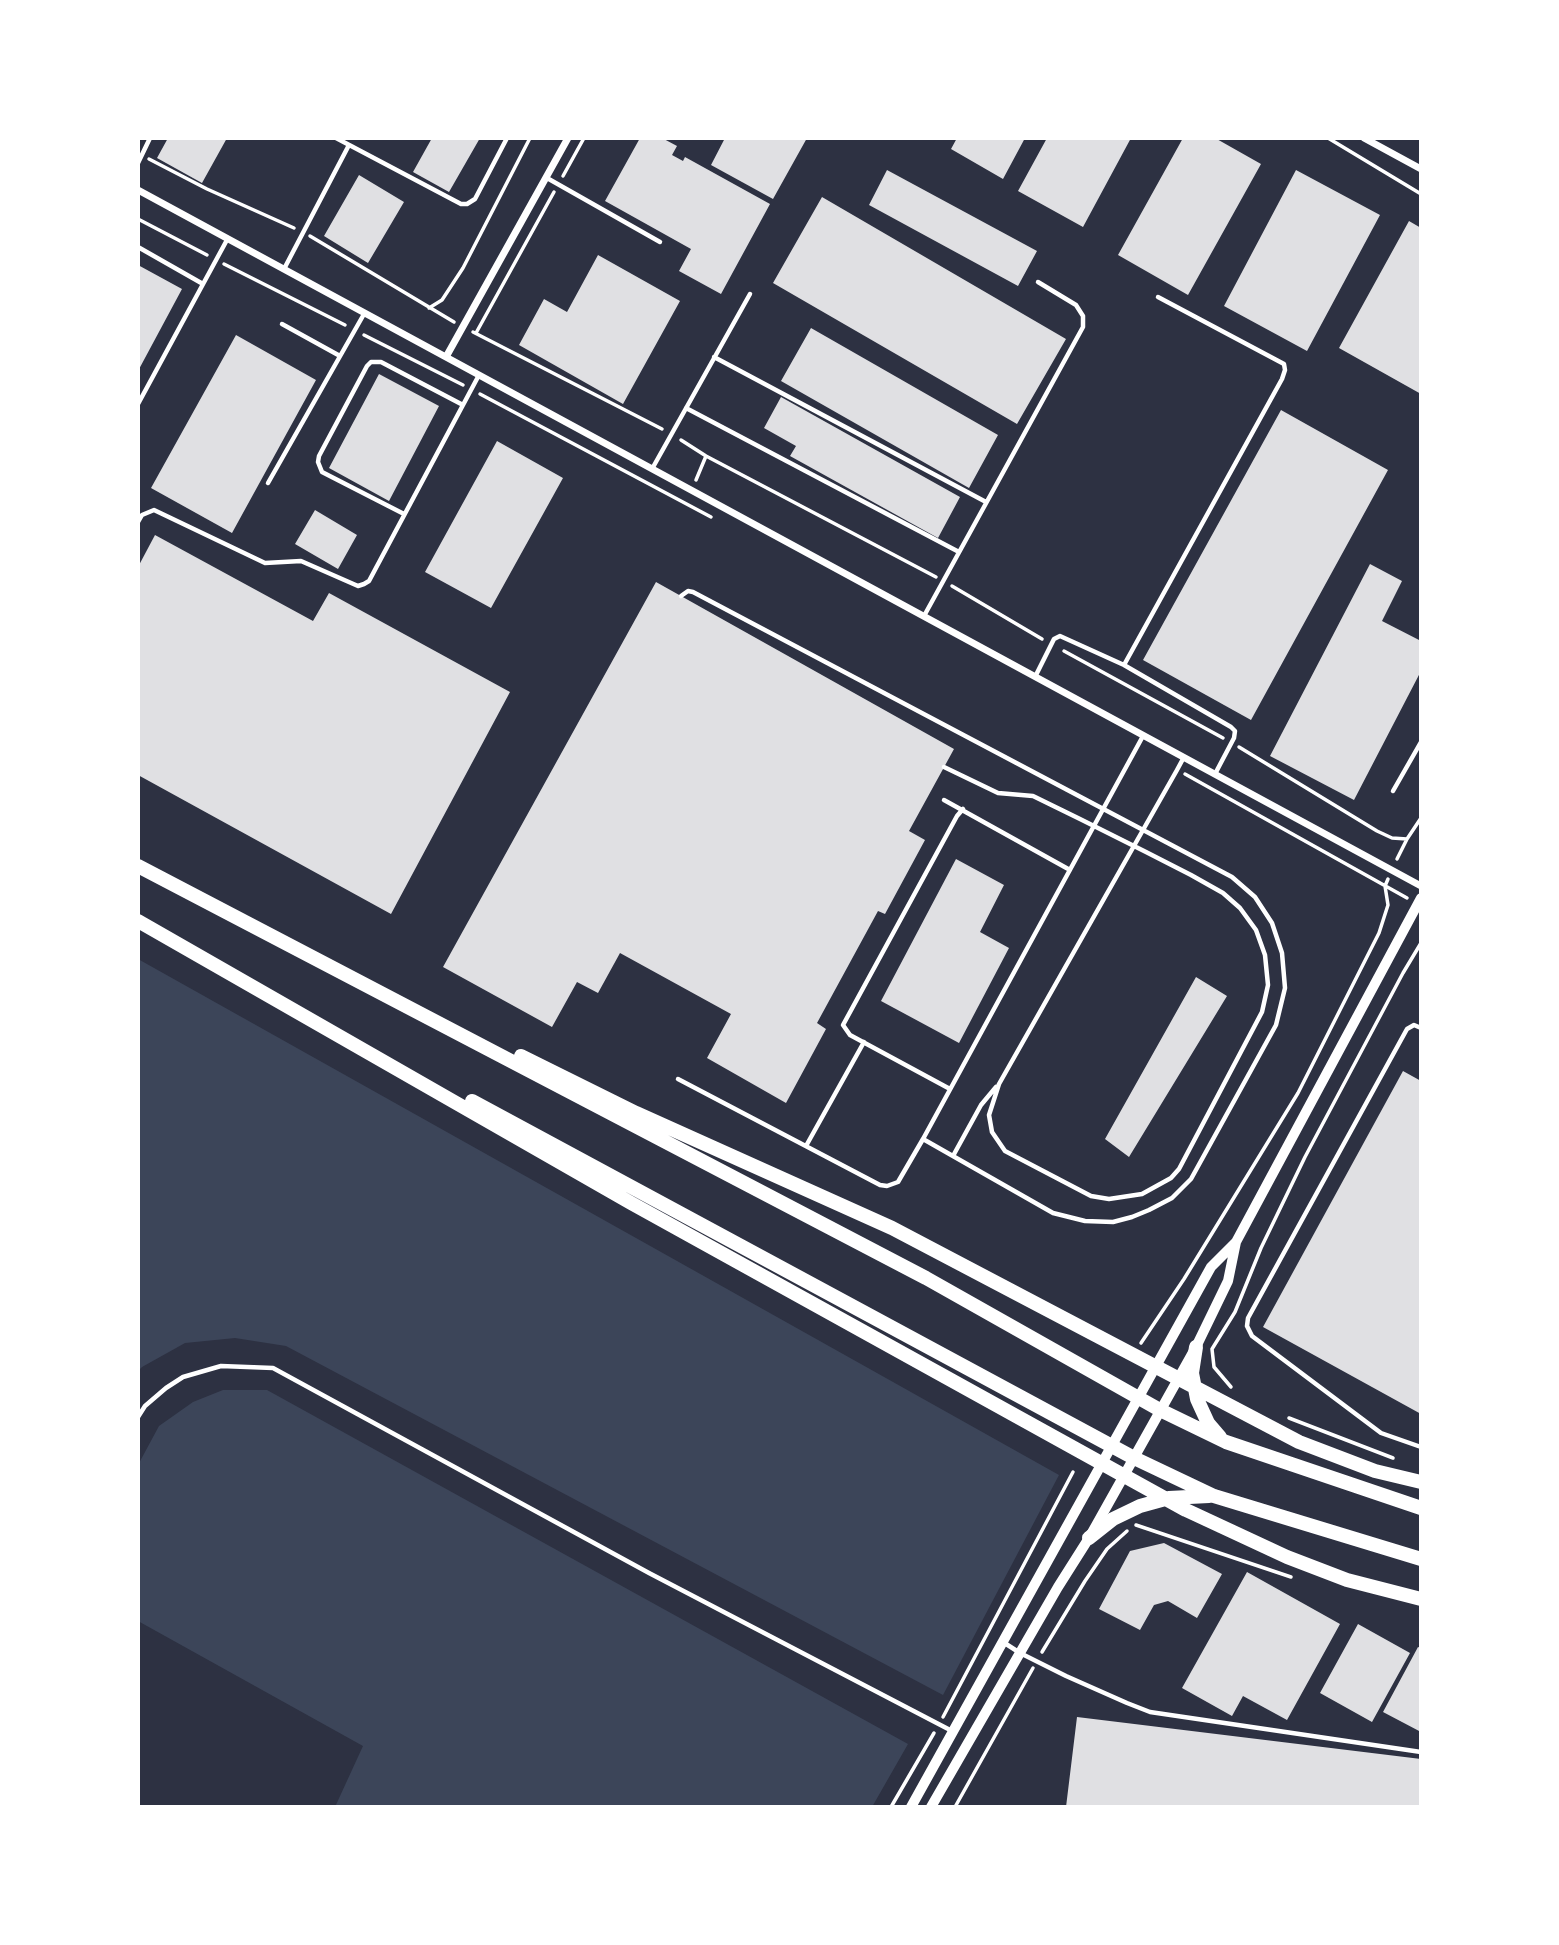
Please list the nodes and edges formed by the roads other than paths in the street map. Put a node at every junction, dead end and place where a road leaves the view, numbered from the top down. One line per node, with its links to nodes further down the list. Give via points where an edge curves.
1 (150, 138): 7 (lane)
2 (336, 138): 6 (lane)
3 (507, 138): 6 (lane, via 475,199 467,204)
4 (568, 138): 9 (street)
5 (1364, 138): 8 (street)
6 (349, 145): 14 (lane)
7 (138, 163)
8 (1421, 169)
9 (546, 177): 12 (lane); 22 (street)
10 (138, 190): 11 (street)
11 (228, 238): 14 (street); 16 (lane)
12 (660, 242)
13 (138, 247): 16 (lane)
14 (284, 269): 19 (street)
15 (1038, 282): 30 (lane, via 1076,305 1083,327)
16 (203, 284): 25 (lane)
17 (750, 294): 23 (lane)
18 (1158, 297): 36 (lane, via 1284,363 1285,370)
19 (365, 313): 21 (lane); 22 (street)
20 (282, 324): 21 (lane)
21 (340, 356): 29 (lane)
22 (446, 357): 24 (street)
23 (714, 358): 27 (lane); 30 (lane)
24 (479, 375): 26 (lane); 28 (street)
25 (138, 404)
26 (463, 405): 31 (lane); 31 (lane, via 381,362 367,366 318,462 322,472)
27 (686, 408): 28 (lane); 33 (lane)
28 (652, 468): 35 (street)
29 (268, 483)
30 (986, 502): 33 (lane)
31 (404, 514): 32 (lane, via 369,581 358,586 300,561 265,563 161,512 148,512)
32 (138, 522)
33 (959, 552): 35 (lane)
34 (681, 596): 59 (lane, via 693,592 1232,877 1255,897 1272,923 1282,953 1285,988 1276,1025 1191,1179 1172,1198 1132,1217 1085,1222 1053,1213)
35 (924, 616): 37 (street)
36 (1124, 665): 37 (lane, via 1060,636 1054,639); 42 (lane, via 1235,731)
37 (1035, 677): 38 (street)
38 (1143, 735): 40 (street); 48 (lane)
39 (1421, 742): 43 (lane)
40 (1184, 757): 42 (street); 55 (lane)
41 (944, 767): 55 (lane, via 998,793 1033,796 1213,887 1240,908 1256,930 1265,955 1268,985 1262,1012 1179,1169 1142,1194 1109,1199 1091,1196 1005,1151 992,1132 989,1115)
42 (1215, 774): 49 (street)
43 (1394, 791)
44 (944, 800): 45 (lane)
45 (963, 809): 48 (lane); 53 (lane, via 844,1025 850,1035)
46 (138, 856): 69 (main road, via 421,1006 636,1113 892,1228 1299,1442 1375,1471)
47 (138, 866): 62 (main road, via 926,1278)
48 (1070, 870): 56 (lane)
49 (1421, 886)
50 (1419, 901): 60 (street)
51 (138, 921): 66 (main road); 74 (main road, via 643,1210 1186,1510 1299,1562)
52 (1421, 1028): 67 (lane, via 1407,1029 1247,1326 1252,1336 1381,1433)
53 (864, 1042): 56 (lane); 58 (lane)
54 (678, 1079): 58 (lane)
55 (999, 1084): 59 (lane, via 981,1105)
56 (950, 1089): 57 (lane)
57 (923, 1139): 58 (lane, via 898,1182 887,1186); 59 (lane)
58 (806, 1146)
59 (953, 1156)
60 (1236, 1242): 61 (street, via 1228,1281); 62 (street, via 1211,1267)
61 (1196, 1347): 63 (street); 65 (main road, via 1192,1373 1196,1399 1208,1423)
62 (1138, 1398): 63 (main road); 66 (street)
63 (1160, 1410): 65 (main road); 68 (street)
64 (138, 1418): 77 (lane, via 145,1406 183,1377 221,1366 273,1368 649,1573)
65 (1226, 1443): 71 (main road)
66 (1111, 1445): 68 (main road); 75 (street)
67 (1421, 1447)
68 (1134, 1458): 70 (main road); 72 (street)
69 (1421, 1482)
70 (1214, 1496): 72 (main road, via 1176,1497 1140,1506 1112,1519); 73 (main road)
71 (1421, 1508)
72 (1089, 1538): 76 (street)
73 (1421, 1559)
74 (1421, 1599)
75 (1002, 1642): 76 (lane); 77 (street)
76 (1020, 1653): 78 (lane, via 1150,1712); 80 (street)
77 (953, 1731): 79 (street)
78 (1421, 1752)
79 (911, 1807)
80 (931, 1807)

